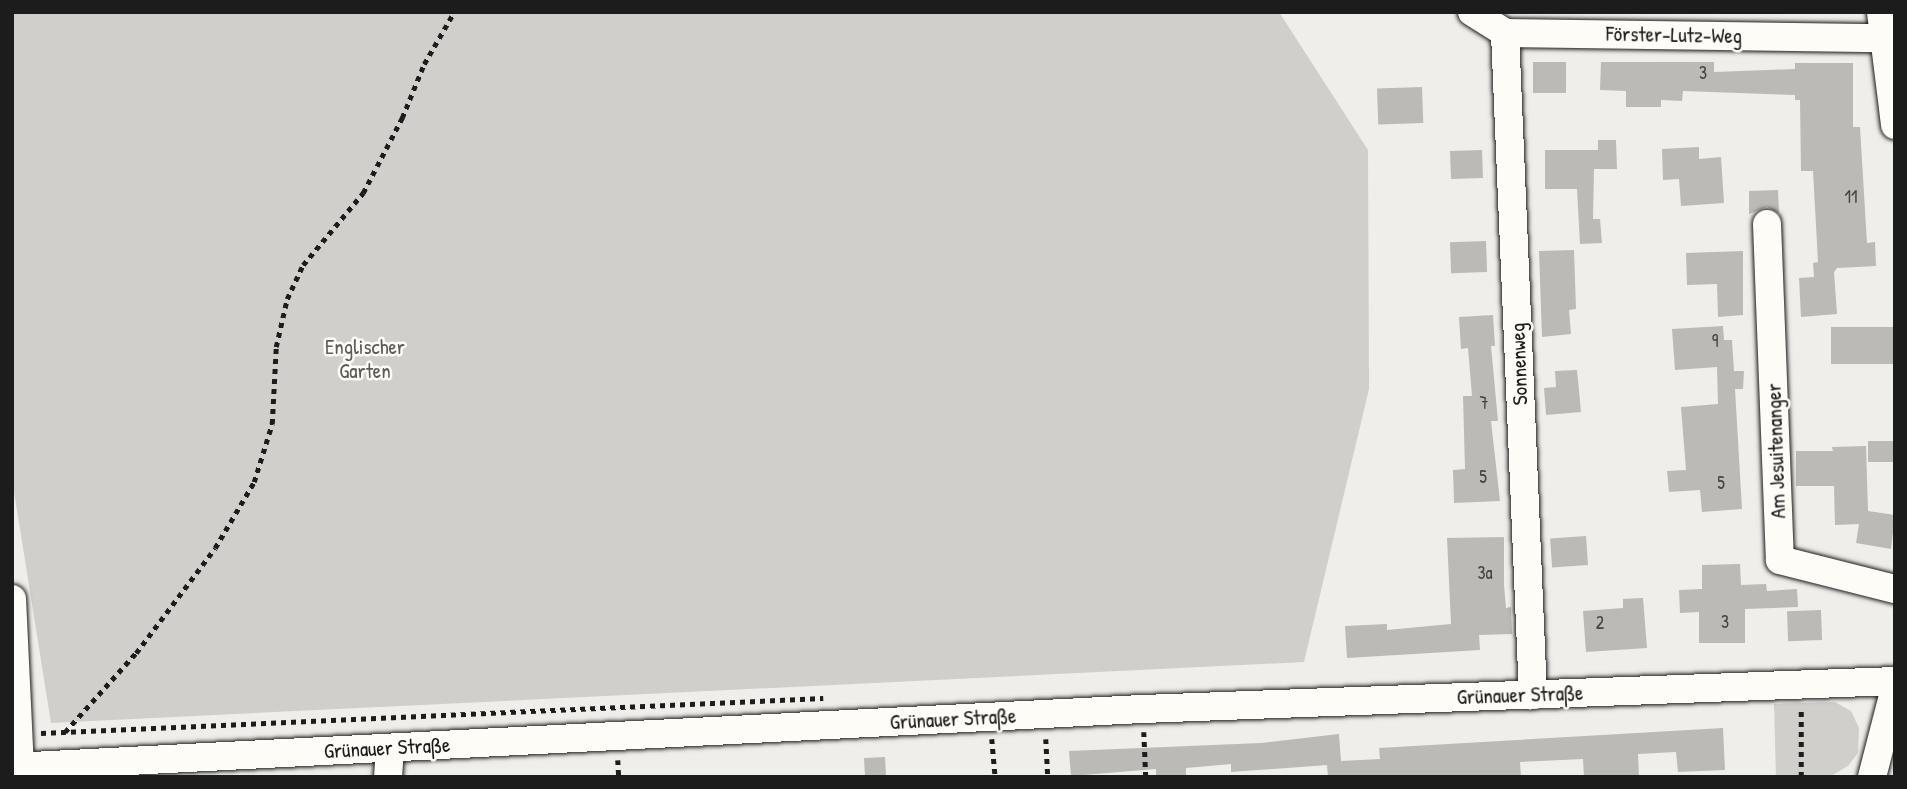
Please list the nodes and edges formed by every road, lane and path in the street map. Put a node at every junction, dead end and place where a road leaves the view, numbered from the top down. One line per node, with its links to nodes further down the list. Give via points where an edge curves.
1 (454, 12): 15 (path, via 363,193 303,265 287,299 276,347 272,424 254,482 215,548 136,653)
2 (1472, 12): 4 (street)
3 (1882, 25): 4 (street, Förster-Lutz-Weg); 5 (street)
4 (1505, 33): 12 (street, Sonnenweg)
5 (1895, 125)
6 (1767, 224): 7 (street, Am Jesuitenanger, via 1780,560)
7 (1895, 589)
8 (12, 599): 17 (street)
9 (1895, 681): 10 (street, Grünauer Straße)
10 (1801, 684): 12 (street, Grünauer Straße); 21 (path)
11 (1895, 688): 22 (street)
12 (1533, 695): 13 (street, Grünauer Straße)
13 (1044, 714): 14 (street, Grünauer Straße); 20 (path)
14 (990, 717): 16 (street, Grünauer Straße); 19 (path)
15 (64, 732)
16 (390, 748): 17 (street, Grünauer Straße); 18 (street)
17 (16, 767)
18 (388, 777)
19 (995, 777)
20 (1048, 777)
21 (1801, 777)
22 (1872, 777)

